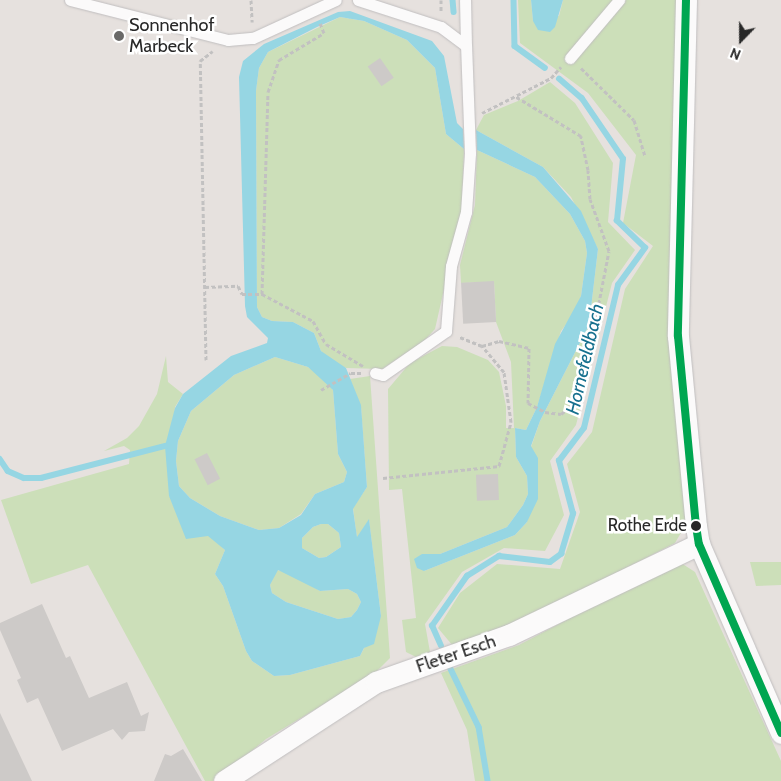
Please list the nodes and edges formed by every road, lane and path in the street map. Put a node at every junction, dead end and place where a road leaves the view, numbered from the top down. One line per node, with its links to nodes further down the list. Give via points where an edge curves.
1 (70, 0): 10 (lane)
2 (251, 0): 9 (path)
3 (336, 0): 9 (lane)
4 (358, 0): 11 (lane, via 441,27)
5 (465, 0): 11 (lane)
6 (619, 0): 12 (lane)
7 (686, 0): 25 (street, via 678,336)
8 (322, 28): 17 (path, via 324,33 279,60 268,92)
9 (253, 38): 10 (lane)
10 (228, 40): 16 (path, via 200,61)
11 (466, 46): 14 (lane)
12 (570, 58): 13 (path, via 551,78); 15 (path, via 634,120)
13 (515, 96): 14 (path); 19 (path, via 581,136 590,199 609,251 595,323 570,407 561,414 545,412 528,403 529,348 498,341)
14 (469, 123): 18 (lane, via 466,212 451,266)
15 (645, 156)
16 (205, 287): 17 (path, via 238,286 242,294); 20 (path)
17 (262, 294): 22 (path, via 313,321 326,344)
18 (446, 331): 19 (path); 22 (lane, via 383,375)
19 (482, 346): 24 (path, via 504,372 507,388 510,435 499,466)
20 (206, 360)
21 (351, 373): 23 (path)
22 (375, 373)
23 (322, 390)
24 (383, 478)
25 (699, 544): 26 (street); 27 (street, Fleter Esch, via 509,635 376,682)
26 (781, 733)
27 (224, 781)

